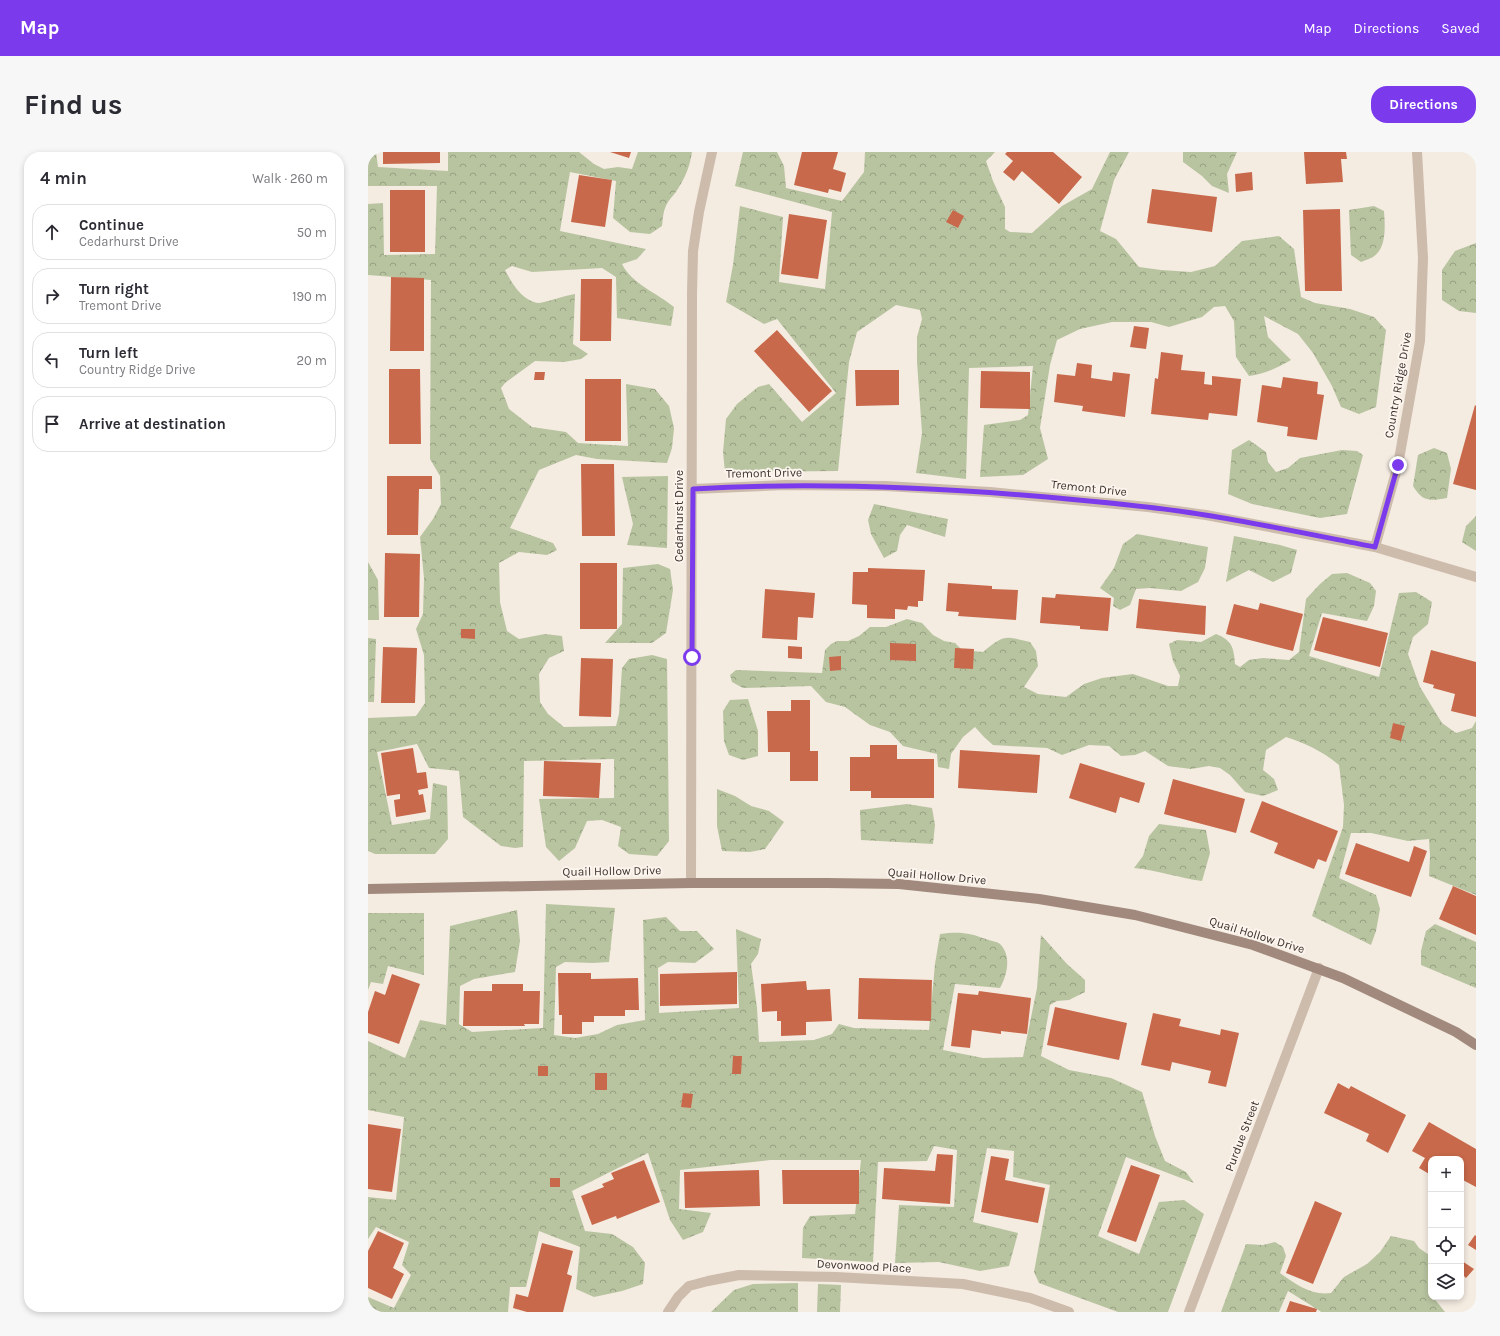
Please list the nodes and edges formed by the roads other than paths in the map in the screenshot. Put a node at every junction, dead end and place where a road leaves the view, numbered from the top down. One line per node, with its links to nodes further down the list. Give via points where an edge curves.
1 (712, 152): 3 (street, Cedarhurst Drive, via 693,251)
2 (1417, 152): 4 (street, Country Ridge Drive, via 1423,258 1420,341 1398,465)
3 (693, 489): 4 (street, Tremont Drive, via 808,485 990,492 1206,515); 6 (street, Cedarhurst Drive)
4 (1375, 547): 5 (street, Tremont Drive)
5 (1476, 576)
6 (691, 883): 7 (street, Quail Hollow Drive); 8 (street, Quail Hollow Drive, via 900,884 1039,899 1135,915 1190,928 1254,945)
7 (368, 889)
8 (1319, 968): 9 (street, Quail Hollow Drive, via 1456,1032); 12 (street, Purdue Street)
9 (1476, 1045)
10 (668, 1312): 11 (street, Devonwood Place, via 689,1286 739,1275 841,1277 963,1284 1030,1298)
11 (1069, 1312)
12 (1189, 1312)

